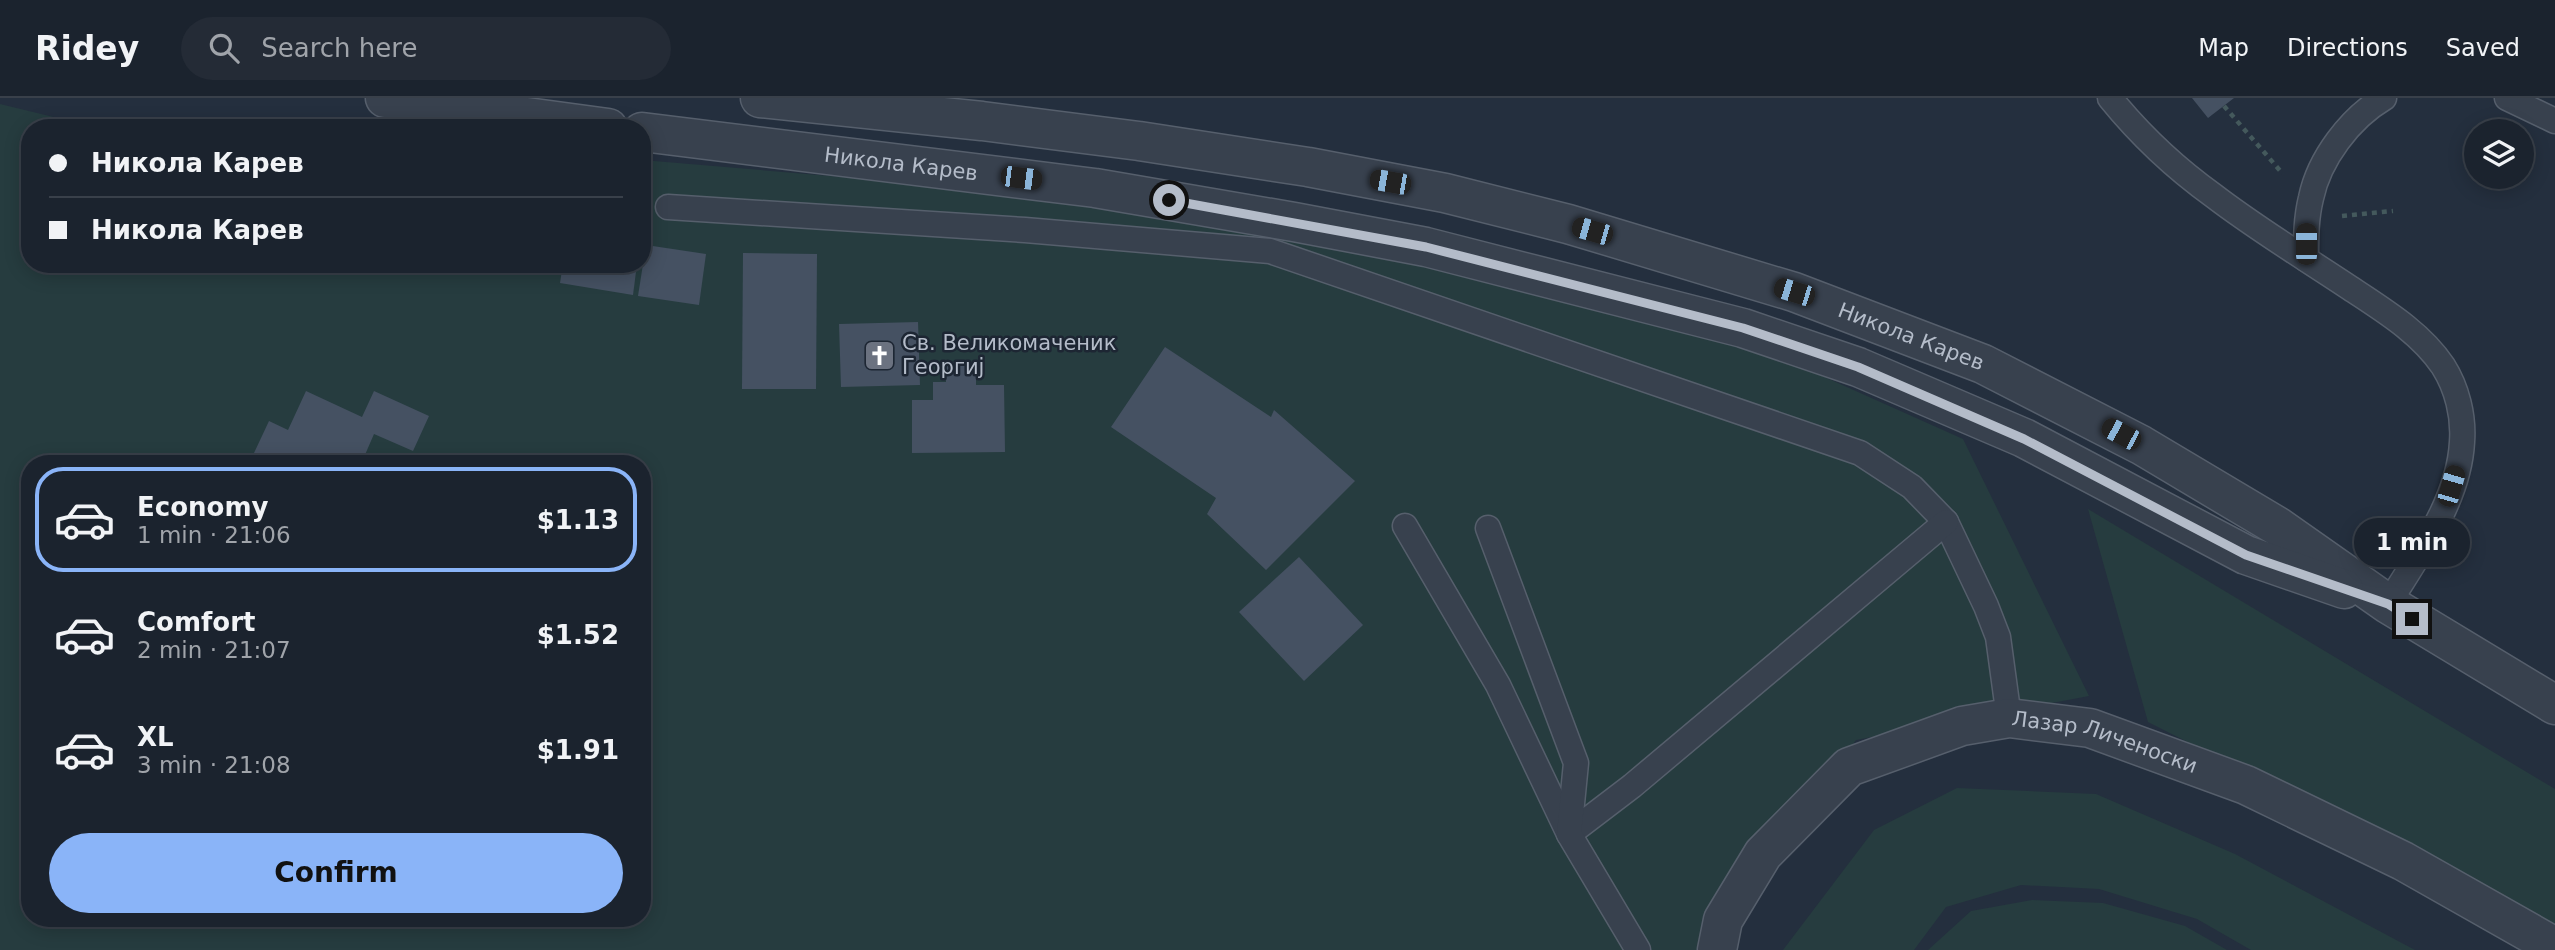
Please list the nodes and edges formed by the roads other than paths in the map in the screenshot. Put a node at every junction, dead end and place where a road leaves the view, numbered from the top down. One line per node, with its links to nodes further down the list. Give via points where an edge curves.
1 (385, 98): 6 (street)
2 (760, 98): 14 (street, Никола Карев, via 982,121 1308,167 1445,193 1702,263 1882,324 1983,364 2061,402 2277,526)
3 (2110, 98): 10 (lane, via 2177,167)
4 (2384, 98): 10 (lane, via 2355,120 2327,159 2311,195)
5 (2507, 98): 7 (lane)
6 (541, 119)
7 (2555, 121)
8 (651, 133): 14 (street, Никола Карев, via 1095,188 1294,222 1426,247 1743,328 1858,367 2024,439 2246,555)
9 (668, 207): 11 (lane, via 1270,251 1860,453 1912,487)
10 (2306, 259): 14 (lane, via 2413,333 2444,368 2459,406 2462,445 2451,486 2433,531)
11 (1945, 522): 16 (lane, via 1998,637); 17 (lane)
12 (1405, 526): 17 (lane, via 1498,685)
13 (1488, 528): 17 (lane, via 1576,763)
14 (2388, 604): 15 (street, Никола Карев)
15 (2555, 705)
16 (2009, 718): 18 (street, Лазар Личеноски, via 2090,728 2246,785 2403,861); 20 (street, Лазар Личеноски, via 1962,726 1849,767 1763,855 1723,920)
17 (1569, 834): 19 (lane)
18 (2555, 947)
19 (1638, 950)
20 (1717, 950)

